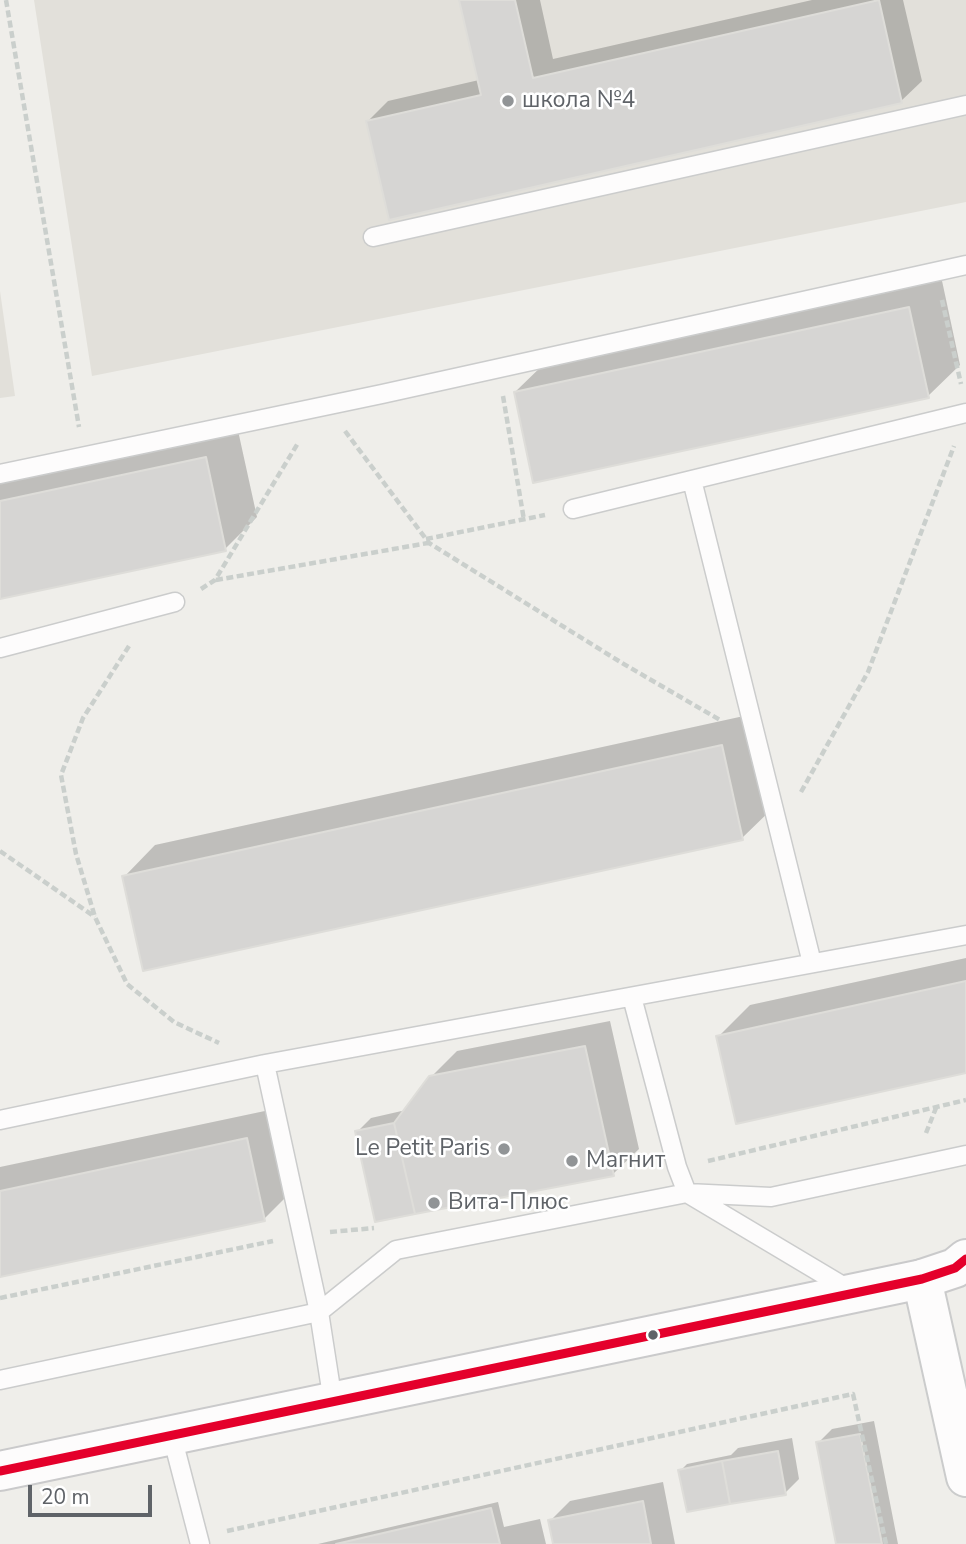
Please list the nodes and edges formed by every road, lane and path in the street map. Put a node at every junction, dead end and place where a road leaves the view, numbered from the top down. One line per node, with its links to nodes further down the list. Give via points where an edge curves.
1 (6, 0): 11 (path)
2 (966, 105): 3 (lane)
3 (373, 237)
4 (966, 265): 5 (lane)
5 (935, 272): 6 (lane); 7 (path)
6 (499, 368): 8 (lane); 15 (path)
7 (963, 393)
8 (320, 407): 11 (lane); 16 (path, via 330,411); 17 (path)
9 (966, 413): 13 (lane)
10 (956, 441): 22 (path, via 868,672)
11 (84, 456): 12 (lane)
12 (0, 474)
13 (692, 480): 14 (lane); 21 (lane)
14 (573, 509): 15 (path)
15 (524, 520): 16 (path)
16 (427, 541): 17 (path); 21 (path)
17 (215, 580): 18 (path)
18 (175, 602): 20 (lane)
19 (131, 643): 24 (path, via 83,718 61,775 76,854)
20 (0, 648)
21 (757, 742): 22 (lane)
22 (780, 831): 26 (lane)
23 (0, 851): 24 (path)
24 (95, 917): 28 (path, via 127,984 174,1022)
25 (966, 935): 26 (lane)
26 (813, 963): 27 (lane)
27 (632, 997): 28 (lane); 33 (lane)
28 (265, 1064): 30 (lane); 36 (lane)
29 (936, 1107): 31 (path, via 926,1133)
30 (0, 1120)
31 (915, 1137)
32 (966, 1155): 33 (lane, via 771,1197)
33 (687, 1193): 35 (lane); 36 (lane, via 396,1250)
34 (952, 1269): 35 (main road); 41 (main road)
35 (854, 1293): 38 (main road)
36 (319, 1312): 37 (lane); 38 (lane)
37 (0, 1380)
38 (333, 1402): 39 (main road)
39 (172, 1436): 40 (main road); 42 (lane)
40 (0, 1472)
41 (966, 1477)
42 (199, 1541): 43 (path, via 853,1394)
43 (886, 1544)

